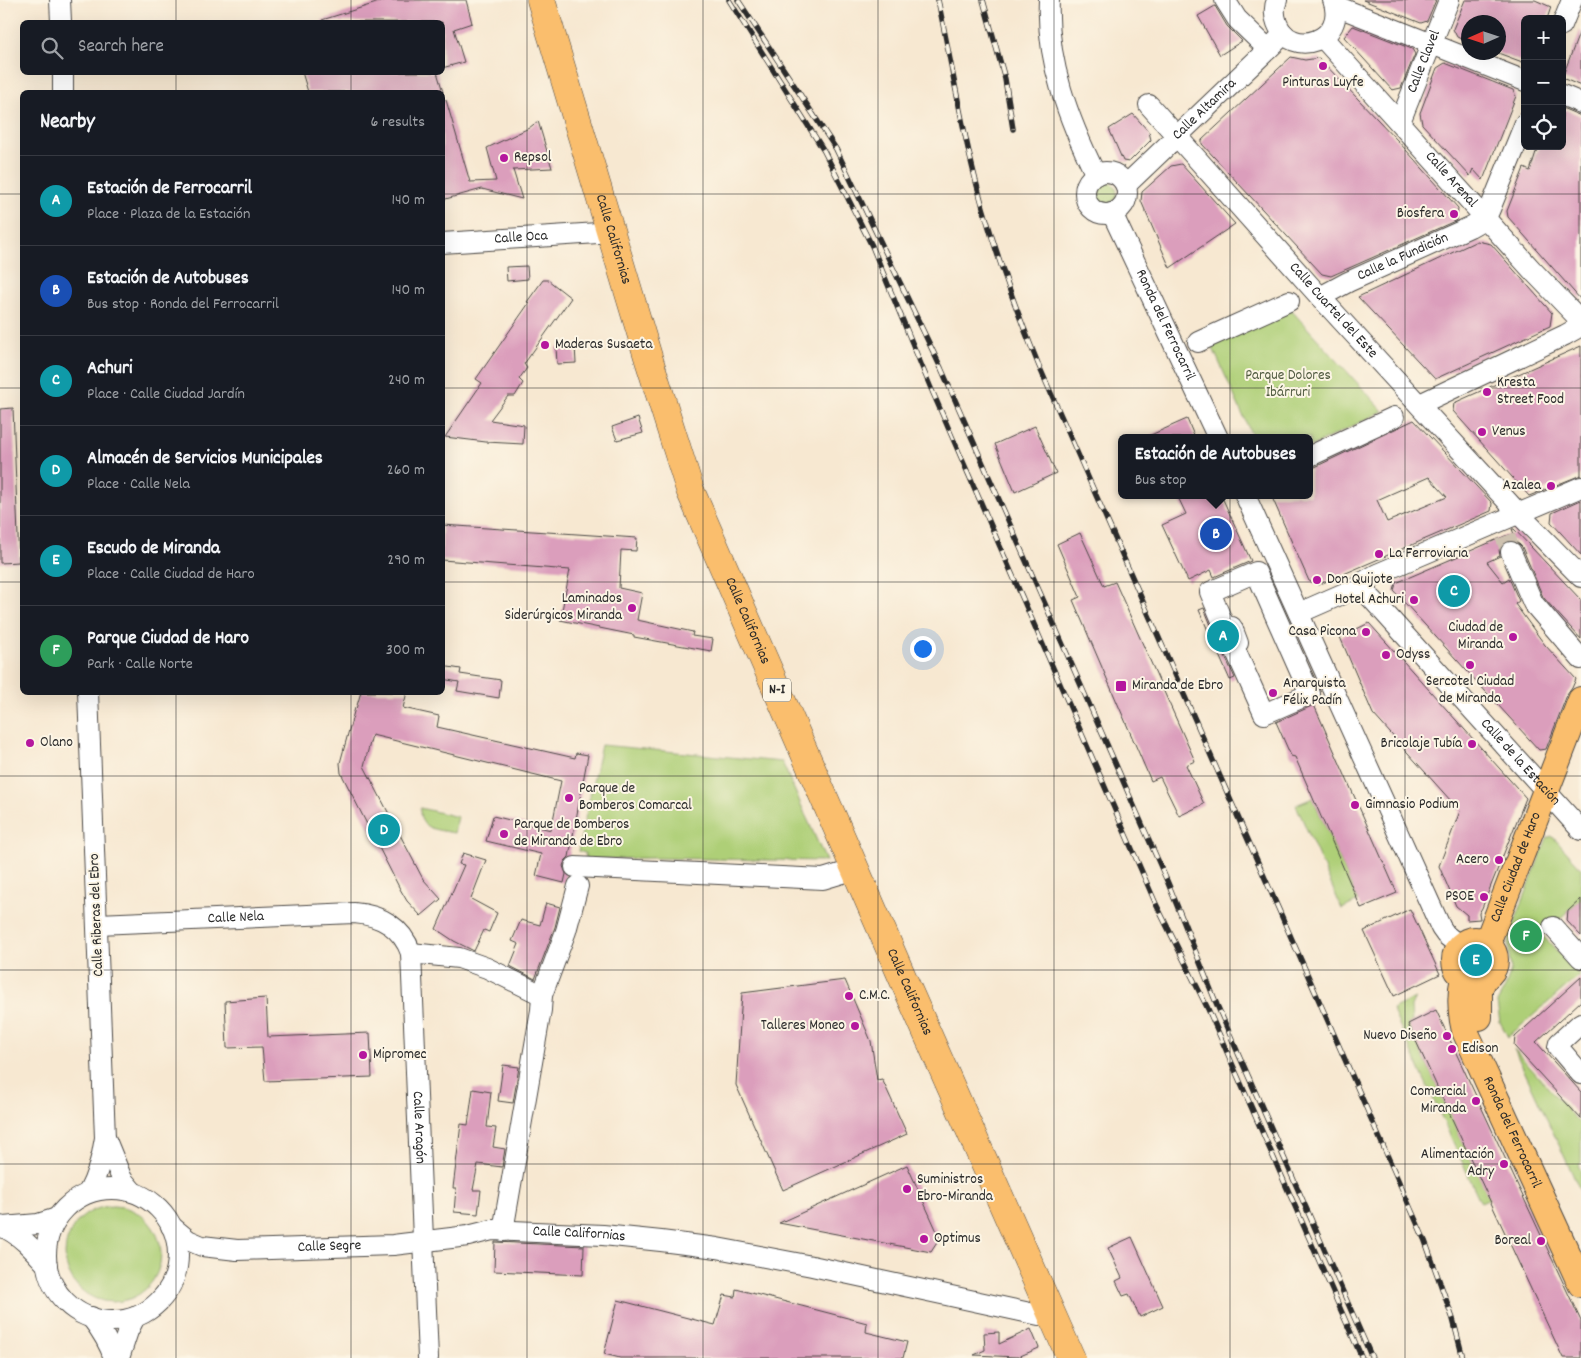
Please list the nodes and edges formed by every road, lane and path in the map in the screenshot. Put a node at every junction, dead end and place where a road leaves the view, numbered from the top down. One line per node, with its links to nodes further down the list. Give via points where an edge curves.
1 (60, 0): 11 (street)
2 (529, 0): 29 (highway, Calle Californias / N-I)
3 (541, 0): 85 (highway, Calle Californias / N-I, via 690,490)
4 (1049, 0): 25 (street, via 1049,38 1060,86)
5 (1226, 0): 15 (street, via 1237,20)
6 (1277, 0): 12 (street, via 1274,12)
7 (1449, 0): 14 (street, Calle Clavel)
8 (1572, 0): 10 (street)
9 (1335, 3): 13 (street, via 1334,24); 14 (street)
10 (1566, 15)
11 (61, 20)
12 (1284, 34): 13 (street, via 1303,43); 15 (street, Calle Altamira)
13 (1322, 38): 22 (street, Calle Arenal)
14 (1431, 44): 17 (street); 22 (street, Calle Clavel)
15 (1268, 50): 24 (street, Calle Altamira)
16 (62, 75): 18 (street)
17 (1521, 79)
18 (63, 90)
19 (1566, 96): 20 (street)
20 (1581, 102)
21 (1149, 105): 24 (street, Calle Cuartel del Este)
22 (1400, 122): 28 (street, Calle Arenal)
23 (1521, 133): 28 (street)
24 (1177, 138): 26 (street, Calle Altamira); 31 (street, Calle Cuartel del Este)
25 (1096, 175): 26 (street, via 1113,173); 27 (street, via 1086,187 1087,201 1099,213)
26 (1126, 185): 27 (street, via 1125,203)
27 (1112, 213): 38 (street, Ronda del Ferrocarril)
28 (1486, 218): 31 (street, Calle la Fundición); 33 (street, Calle Arenal)
29 (598, 233): 30 (street, Calle Oca); 53 (highway, Calle Californias / N-I, via 679,495)
30 (445, 243)
31 (1320, 296): 36 (street, Calle Cuartel del Este)
32 (1290, 301): 35 (street)
33 (1581, 321)
34 (1581, 326): 36 (street)
35 (1198, 342)
36 (1420, 404): 42 (street, Calle Cuartel del Este)
37 (1394, 416): 39 (street)
38 (1216, 434)
39 (1313, 455)
40 (1581, 487): 42 (street)
41 (1247, 499): 46 (street)
42 (1519, 514): 43 (street); 44 (street, Calle Cuartel del Este)
43 (1505, 536): 45 (street, via 1377,574); 47 (street, via 1533,603)
44 (1581, 577)
45 (1356, 588): 46 (street); 51 (street, Calle de la Estación, via 1373,600)
46 (1299, 613): 58 (street, via 1440,928)
47 (1581, 659)
48 (88, 695): 55 (street, Calle Riberas del Ebro)
49 (1581, 700): 51 (main road, Calle Ciudad de Haro)
50 (1264, 714): 50 (street, via 1233,645 1238,643 1232,627 1226,630 1210,592 1256,572 1310,694)
51 (1545, 791): 52 (street, Calle de la Estación); 57 (main road, Calle Ciudad de Haro)
52 (1581, 830)
53 (843, 873): 62 (street, via 823,878 577,876 566,931); 78 (highway, Calle Californias / N-I)
54 (373, 915): 55 (street, Calle Nela, via 354,913); 59 (street, Calle Aragón, via 394,927)
55 (98, 924): 65 (street, Calle Riberas del Ebro)
56 (1553, 927): 60 (street)
57 (1487, 943): 58 (main road, via 1476,940); 61 (main road, via 1495,962 1492,971)
58 (1460, 946): 61 (main road, via 1455,964 1457,970)
59 (411, 954): 62 (street, via 459,958); 72 (street, Calle Aragón)
60 (1581, 958)
61 (1474, 978): 73 (main road, Ronda del Ferrocarril, via 1479,989 1478,1011 1483,1032); 77 (main road, Ronda del Ferrocarril, via 1462,987 1465,1031)
62 (542, 995): 71 (street)
63 (1581, 1022): 64 (street, via 1558,1047)
64 (1581, 1074)
65 (105, 1138): 66 (street, Calle Riberas del Ebro, via 122,1179); 67 (street, Calle Riberas del Ebro, via 101,1165)
66 (133, 1192): 67 (street, via 115,1189); 70 (street, via 151,1202)
67 (88, 1194): 68 (street, via 74,1201)
68 (57, 1218): 69 (street, via 38,1224); 75 (street, via 47,1245)
69 (1, 1226): 75 (street, via 22,1239)
70 (171, 1226): 74 (street, Calle Segre, via 188,1240 202,1246); 76 (street, via 177,1249)
71 (503, 1231): 72 (street, Calle Californias); 78 (street, Calle Californias, via 603,1236 717,1248)
72 (423, 1241): 74 (street, Calle Segre, via 393,1245); 83 (street, Calle Aragón)
73 (1581, 1244)
74 (237, 1250): 76 (street, Calle Segre, via 199,1258)
75 (47, 1265): 79 (street, via 64,1300)
76 (175, 1273): 80 (street, via 163,1296)
77 (1581, 1284)
78 (1039, 1315): 84 (highway, Calle Californias / N-I)
79 (91, 1317): 80 (street, via 100,1320); 81 (street)
80 (135, 1317): 82 (street)
81 (114, 1358)
82 (119, 1358)
83 (428, 1358)
84 (1058, 1358)
85 (1071, 1358)

